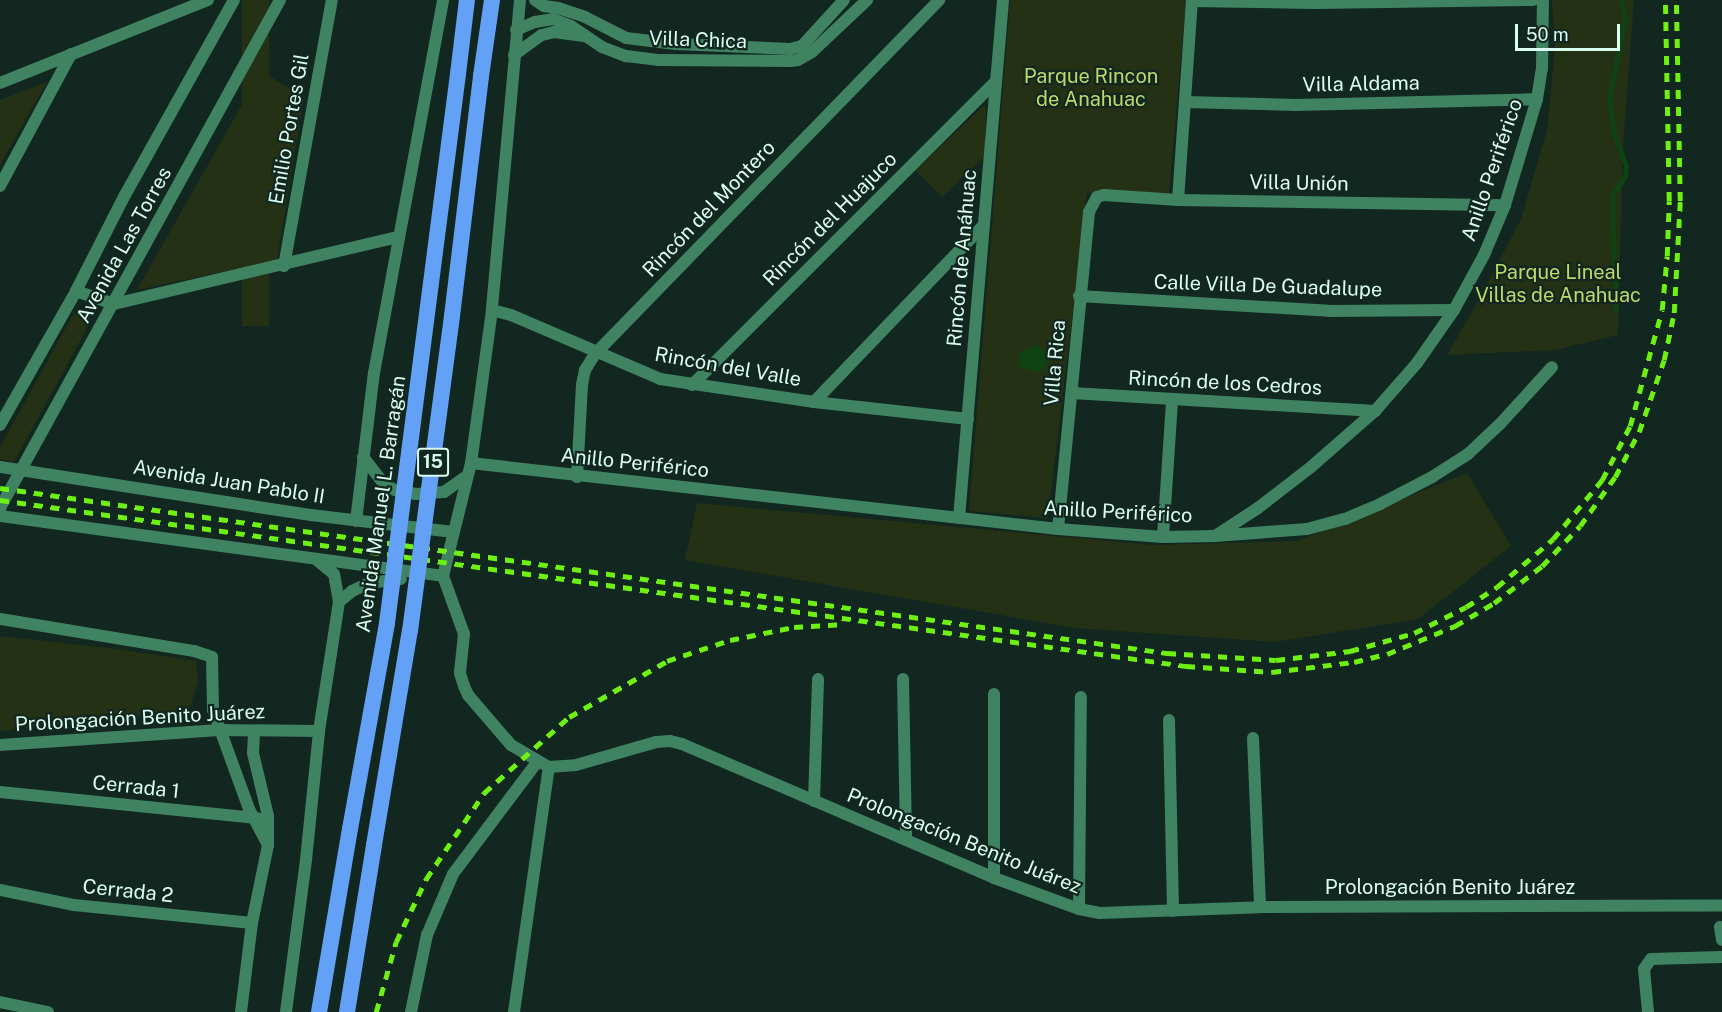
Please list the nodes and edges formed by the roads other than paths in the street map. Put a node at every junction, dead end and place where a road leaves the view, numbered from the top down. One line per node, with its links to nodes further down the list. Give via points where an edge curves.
1 (208, 0): 20 (street)
2 (234, 0): 35 (street, Avenida Las Torres)
3 (280, 0): 37 (street, Avenida Las Torres)
4 (332, 0): 34 (street, Emilio Portes Gil)
5 (443, 0): 33 (street)
6 (467, 0): 98 (highway, Avenida Manuel L. Barragán / 15, bridge, via 387,623)
7 (492, 0): 99 (highway, 15, bridge, via 410,631)
8 (520, 0): 17 (street)
9 (535, 0): 19 (street, Villa Chica, via 585,17 626,38)
10 (844, 0): 21 (street)
11 (867, 0): 21 (street)
12 (939, 0): 40 (street, Rincón del Montero)
13 (1003, 0): 24 (street, Rincón de Anáhuac)
14 (1192, 0): 15 (street, via 1316,3); 27 (street)
15 (1533, 0)
16 (1543, 0): 26 (street, Anillo Periférico, via 1542,69)
17 (516, 30): 18 (street, Villa Chica, via 553,19); 22 (street)
18 (585, 36): 22 (street, via 554,32 542,35); 23 (street, Villa Chica, via 614,52)
19 (644, 41): 21 (street, Villa Chica); 23 (street)
20 (71, 54): 25 (street); 28 (street)
21 (799, 54): 23 (street, Villa Chica, via 789,61)
22 (514, 55): 38 (street)
23 (646, 58)
24 (996, 81): 32 (street, Rincón de Anáhuac); 42 (street, Rincón del Huajuco)
25 (0, 83)
26 (1537, 99): 27 (street, Villa Aldama, via 1296,105); 31 (street, Anillo Periférico)
27 (1185, 102): 29 (street)
28 (0, 186)
29 (1178, 200): 30 (street, Villa Unión, via 1104,195); 31 (street, Villa Unión)
30 (1093, 201): 36 (street, Villa Rica)
31 (1505, 205): 39 (street, Anillo Periférico)
32 (984, 225): 45 (street); 48 (street, Rincón de Anáhuac)
33 (398, 237): 34 (street); 50 (street)
34 (284, 266): 37 (street)
35 (76, 291): 37 (street); 46 (street, Avenida Las Torres)
36 (1079, 296): 39 (street, Calle Villa De Guadalupe, via 1317,310); 43 (street, Villa Rica)
37 (114, 304): 53 (street, Avenida Las Torres)
38 (492, 310): 40 (street, Rincón del Valle); 51 (street)
39 (1455, 310): 47 (street, Anillo Periférico, via 1417,363)
40 (595, 354): 42 (street, Rincón del Valle, via 660,379); 55 (street, Rincón del Montero, via 582,384)
41 (1552, 367): 62 (street, via 1468,454 1380,504 1307,530)
42 (692, 385): 45 (street, Rincón del Valle)
43 (1072, 393): 44 (street, Rincón de los Cedros); 60 (street, Villa Rica)
44 (1172, 401): 47 (street, Rincón de los Cedros); 63 (street)
45 (814, 402): 48 (street, Rincón del Valle)
46 (5, 408): 49 (street, Avenida Las Torres)
47 (1375, 411): 62 (street, Anillo Periférico, via 1311,467)
48 (968, 419): 58 (street, Rincón de Anáhuac)
49 (0, 425)
50 (363, 457): 54 (street, via 384,484 416,494 444,492); 59 (street)
51 (471, 463): 54 (street); 55 (street, Anillo Periférico)
52 (0, 467): 53 (street, Avenida Juan Pablo II)
53 (20, 469): 56 (street, Avenida Las Torres); 59 (street, Avenida Juan Pablo II)
54 (467, 476): 61 (street)
55 (577, 477): 58 (street, Anillo Periférico)
56 (0, 508)
57 (0, 516): 64 (street)
58 (959, 518): 60 (street, Anillo Periférico)
59 (356, 521): 61 (street, Avenida Juan Pablo II)
60 (1058, 529): 63 (street, Anillo Periférico)
61 (453, 532): 65 (street)
62 (1215, 536): 63 (street, Anillo Periférico)
63 (1162, 537)
64 (317, 560): 65 (street); 67 (street, via 334,574)
65 (443, 576): 66 (street)
66 (449, 592): 67 (street, via 429,580 395,579 360,587); 79 (street, via 464,634 460,673 468,694 511,744)
67 (339, 602): 76 (street)
68 (0, 619): 74 (street, via 209,655 213,661 212,705)
69 (818, 679): 81 (street)
70 (903, 679): 84 (street)
71 (994, 694): 86 (street)
72 (1081, 697): 90 (street)
73 (1170, 720): 91 (street)
74 (219, 730): 75 (street, Prolongación Benito Juárez); 78 (street, Prolongación Benito Juárez); 83 (street)
75 (254, 731): 76 (street, Prolongación Benito Juárez); 82 (street, via 253,753)
76 (319, 731): 97 (street)
77 (1253, 738): 89 (street)
78 (0, 745)
79 (543, 764): 81 (street, Prolongación Benito Juárez, via 576,765 670,741); 100 (street, via 453,874 427,935); 101 (street)
80 (0, 792): 83 (street, Cerrada 1)
81 (814, 801): 84 (street, Prolongación Benito Juárez)
82 (268, 816): 83 (street, Cerrada 1); 85 (street)
83 (254, 818): 85 (street)
84 (906, 840): 86 (street, Prolongación Benito Juárez)
85 (268, 845): 92 (street)
86 (994, 878): 90 (street, Prolongación Benito Juárez)
87 (0, 890): 92 (street, Cerrada 2, via 74,905)
88 (1722, 905): 89 (street, Prolongación Benito Juárez)
89 (1260, 907): 91 (street, Prolongación Benito Juárez)
90 (1079, 909): 91 (street, Prolongación Benito Juárez, via 1112,913)
91 (1173, 911)
92 (252, 923): 96 (street)
93 (1722, 957): 102 (street, via 1655,957 1644,965)
94 (0, 1002): 95 (street)
95 (48, 1012)
96 (241, 1012)
97 (286, 1012)
98 (319, 1012)
99 (346, 1012)
100 (411, 1012)
101 (514, 1012)
102 (1648, 1012)

